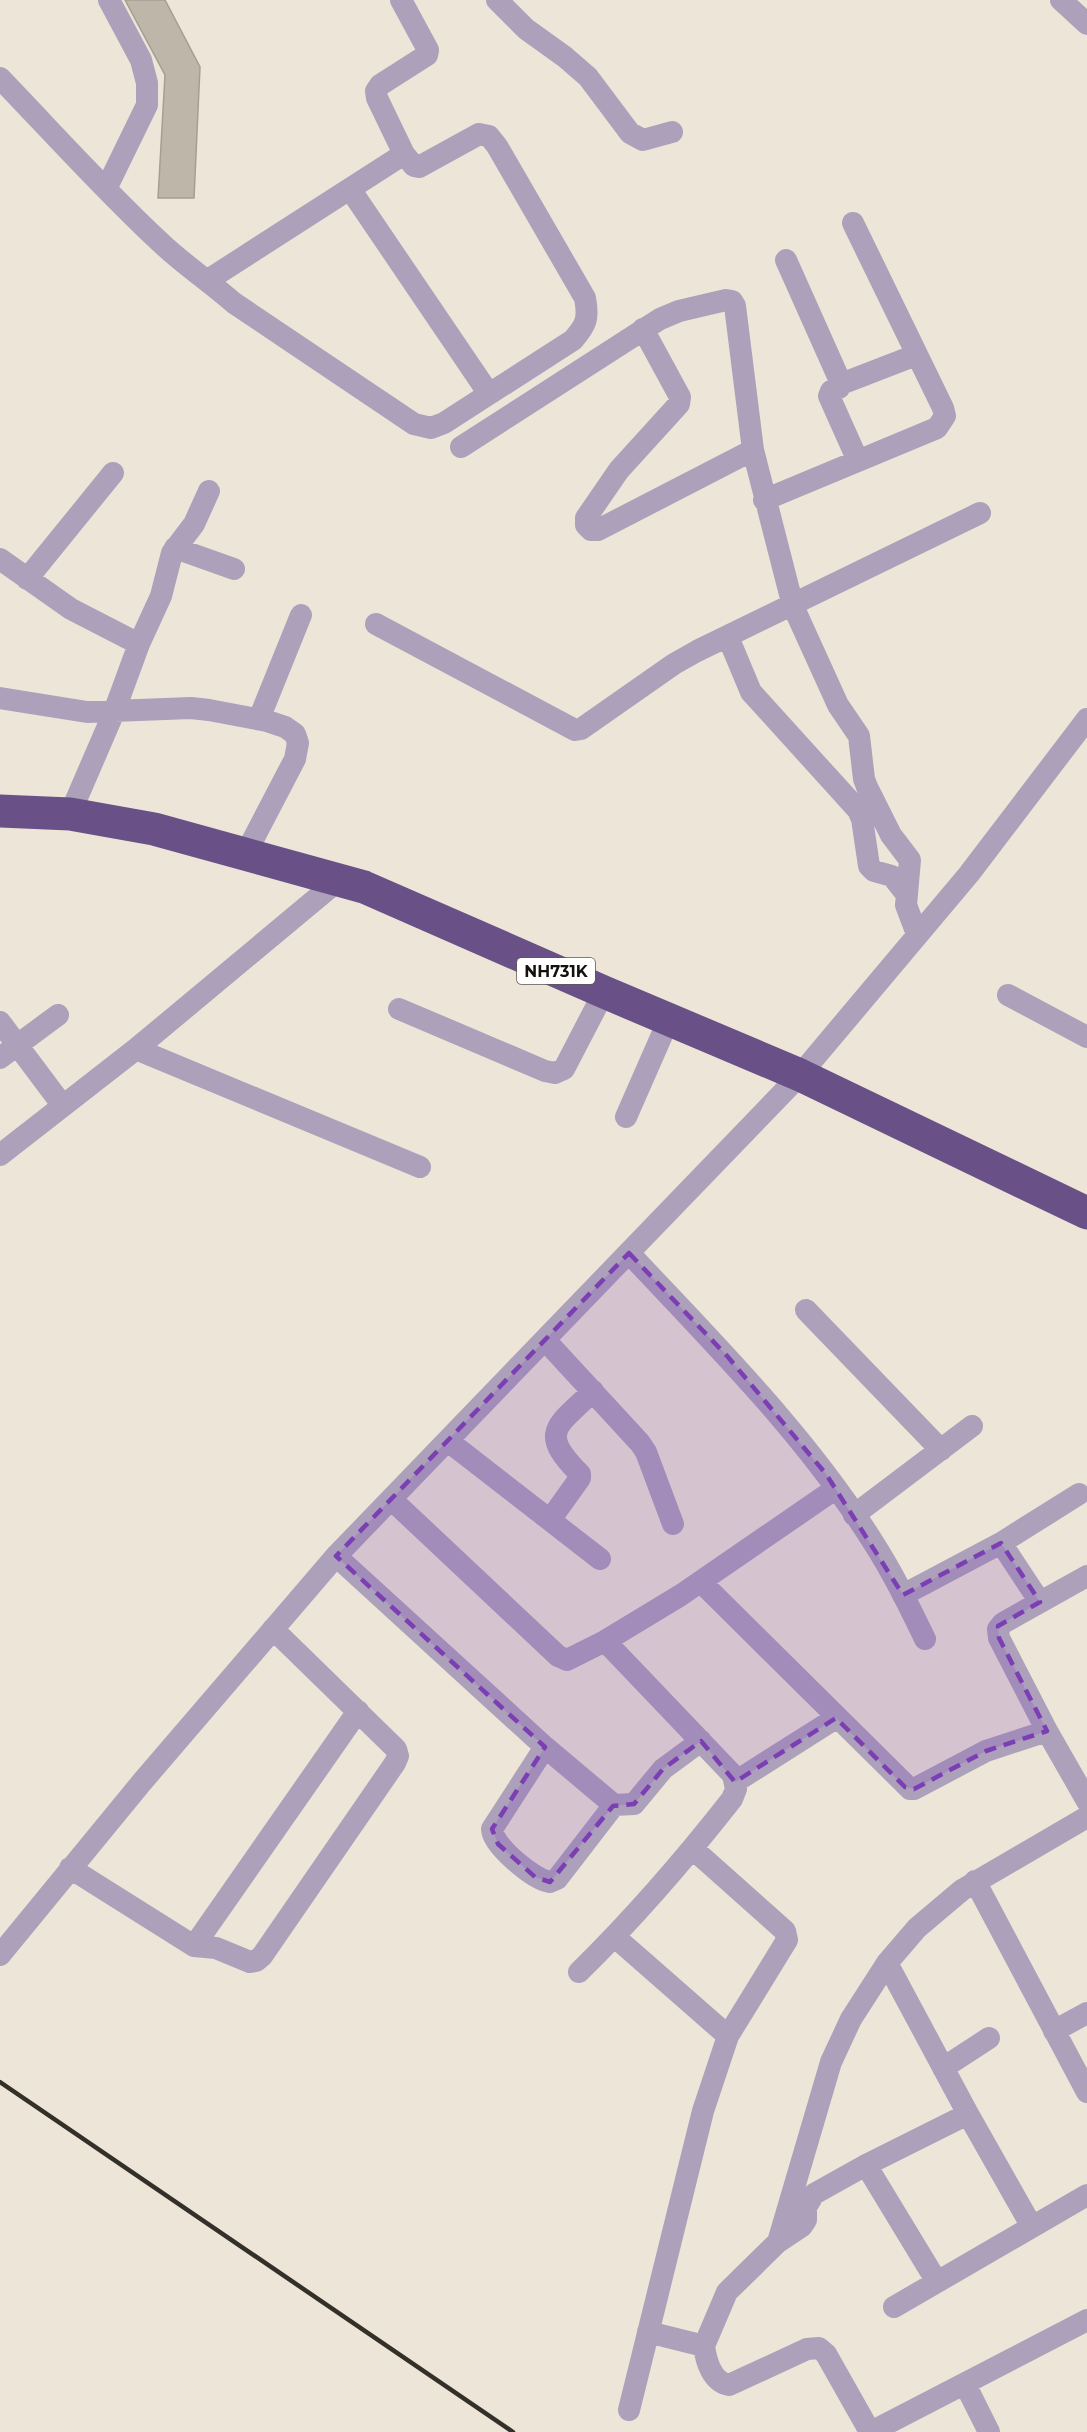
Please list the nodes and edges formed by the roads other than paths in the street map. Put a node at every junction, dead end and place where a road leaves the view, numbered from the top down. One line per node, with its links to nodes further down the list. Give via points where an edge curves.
1 (109, 0): 9 (street, via 141,60 147,105)
2 (401, 0): 8 (street, via 428,55 376,91)
3 (497, 0): 7 (street, via 526,29 588,77 630,133 643,140)
4 (1061, 0): 5 (street)
5 (1087, 24)
6 (0, 78): 9 (street)
7 (672, 132)
8 (404, 154): 10 (street); 17 (street, via 414,166 419,166 479,134 489,136 585,298 588,313 584,327 573,340)
9 (106, 189): 13 (street, via 160,243)
10 (350, 189): 13 (street); 17 (street)
11 (853, 223): 15 (street)
12 (786, 260): 16 (street)
13 (208, 280): 17 (street, via 234,303 414,424 431,428)
14 (643, 329): 18 (street); 19 (street, via 670,313 732,301); 19 (street, via 680,397 679,404 619,470 586,518 586,525 598,530)
15 (916, 355): 16 (street); 20 (street, via 944,408 942,422 937,428)
16 (841, 384): 20 (street, via 829,396)
17 (489, 394)
18 (461, 447)
19 (753, 450): 23 (street)
20 (858, 460): 23 (street)
21 (113, 473): 28 (street)
22 (209, 491): 25 (street, via 194,524)
23 (764, 500): 29 (street)
24 (980, 513): 29 (street)
25 (175, 548): 27 (street); 33 (street, via 161,596)
26 (2, 565): 28 (street)
27 (234, 569)
28 (27, 579): 33 (street, via 71,609)
29 (793, 606): 32 (street); 42 (street, via 838,705 859,736 867,787 891,835 910,860)
30 (301, 615): 36 (street)
31 (376, 624): 32 (street, via 575,730 674,664)
32 (728, 637): 42 (street, via 751,692 858,810 869,866 892,876)
33 (139, 644): 35 (street)
34 (0, 698): 35 (street, via 55,708)
35 (114, 712): 36 (street, via 191,708); 39 (street)
36 (259, 719): 40 (street, via 285,727 298,742 295,759)
37 (1087, 719): 43 (street, via 969,874)
38 (0, 811): 39 (highway, NH731K)
39 (70, 814): 40 (highway, NH731K, via 154,829)
40 (246, 853): 41 (highway, NH731K)
41 (340, 879): 44 (highway, NH731K); 51 (street)
42 (907, 895): 43 (street, via 907,911)
43 (917, 934): 53 (street)
44 (604, 992): 46 (street, via 564,1069 555,1073); 48 (highway, NH731K)
45 (1008, 995): 50 (street)
46 (399, 1009)
47 (58, 1016): 52 (street)
48 (669, 1020): 53 (highway, NH731K); 55 (street)
49 (0, 1022): 52 (street)
50 (1087, 1037)
51 (136, 1049): 54 (street); 57 (street)
52 (9, 1051): 54 (street)
53 (800, 1075): 58 (highway, NH731K); 59 (street)
54 (63, 1106): 56 (street)
55 (626, 1117)
56 (0, 1155)
57 (420, 1167)
58 (1087, 1213)
59 (629, 1253): 61 (street); 66 (street, via 728,1357)
60 (806, 1310): 65 (street)
61 (546, 1341): 62 (street); 64 (street)
62 (593, 1391): 70 (street, via 557,1427 554,1439 560,1454 580,1478); 71 (street, via 632,1431 646,1452)
63 (972, 1426): 65 (street)
64 (448, 1440): 68 (street); 70 (street)
65 (941, 1450): 69 (street)
66 (835, 1489): 69 (street); 76 (street)
67 (1079, 1494): 72 (street)
68 (391, 1498): 73 (street); 81 (street, via 558,1656 574,1658)
69 (854, 1515): 77 (street)
70 (550, 1520): 74 (street)
71 (673, 1524)
72 (1001, 1543): 77 (street); 78 (street)
73 (336, 1556): 79 (street); 86 (street)
74 (600, 1559)
75 (1087, 1576): 78 (street)
76 (701, 1581): 81 (street); 83 (street)
77 (903, 1595): 80 (street)
78 (1040, 1602): 84 (street, via 998,1629)
79 (273, 1629): 82 (street); 92 (street)
80 (925, 1638)
81 (605, 1641): 85 (street)
82 (358, 1711): 96 (street); 96 (street, via 396,1749 398,1756 262,1956 250,1962 216,1948)
83 (836, 1718): 84 (street, via 910,1790 986,1751); 87 (street)
84 (1047, 1731): 88 (street)
85 (701, 1741): 87 (street); 89 (street, via 663,1769 634,1804)
86 (546, 1747): 89 (street); 89 (street, via 492,1829 498,1844 535,1877 550,1882 557,1879)
87 (735, 1782): 91 (street, via 732,1798)
88 (1087, 1801)
89 (614, 1805)
90 (1087, 1817): 93 (street)
91 (693, 1849): 95 (street); 102 (street, via 785,1931 787,1940)
92 (70, 1868): 94 (street); 96 (street)
93 (975, 1881): 98 (street, via 917,1928); 101 (street)
94 (7, 1929): 97 (street)
95 (615, 1937): 99 (street); 102 (street)
96 (194, 1946)
97 (0, 1955)
98 (887, 1963): 104 (street); 110 (street, via 850,2019 831,2062)
99 (579, 1972)
100 (1087, 2013): 101 (street)
101 (1054, 2031): 105 (street)
102 (728, 2036): 114 (street, via 696,2134)
103 (989, 2038): 104 (street)
104 (943, 2068): 106 (street)
105 (1087, 2092)
106 (968, 2114): 107 (street); 109 (street)
107 (867, 2165): 110 (street, via 814,2194 802,2226); 111 (street)
108 (1087, 2195): 109 (street)
109 (1032, 2227): 111 (street)
110 (778, 2242): 115 (street, via 727,2292)
111 (937, 2282): 112 (street)
112 (894, 2307)
113 (1087, 2320): 116 (street)
114 (648, 2332): 115 (street); 117 (street)
115 (704, 2346): 118 (street, via 715,2378 729,2385 807,2349 819,2348)
116 (965, 2384): 118 (street); 119 (street)
117 (629, 2410)
118 (871, 2432)
119 (989, 2432)

